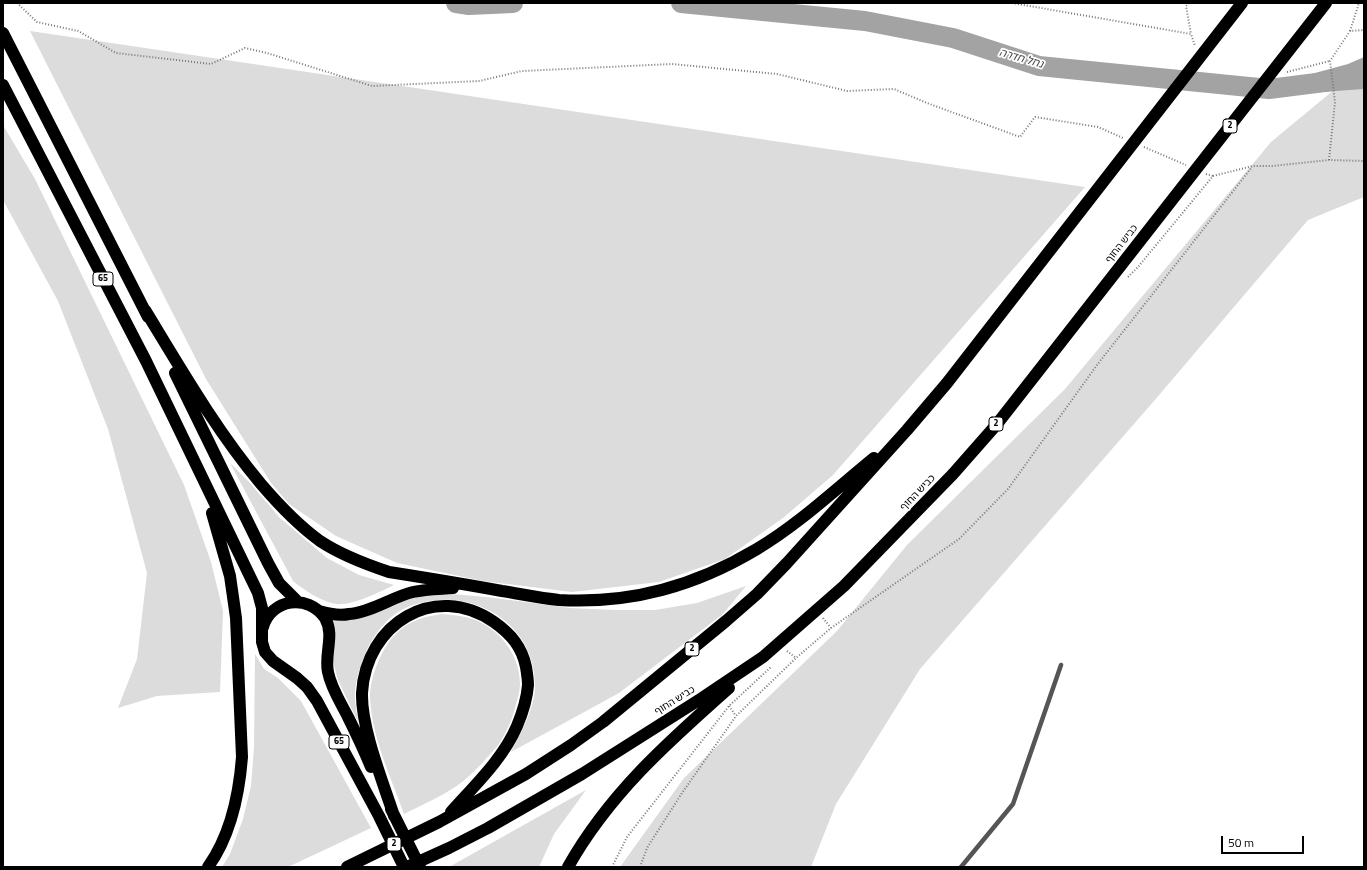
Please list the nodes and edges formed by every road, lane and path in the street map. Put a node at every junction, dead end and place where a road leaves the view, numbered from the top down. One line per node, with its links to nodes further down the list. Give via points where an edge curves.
1 (17, 3): 15 (path, via 38,22 78,31 116,53 211,64 245,48 372,86 479,81 522,71 672,64 777,74 847,91 894,89 1020,137 1034,117 1098,127)
2 (1012, 3): 10 (path)
3 (1189, 3): 10 (path, via 1186,6)
4 (1242, 3): 23 (highway, 2, via 947,383)
5 (1326, 3): 32 (highway, כביש החוף / 2, via 997,424 953,474 844,586)
6 (1359, 3): 7 (path)
7 (1350, 30): 8 (path); 12 (path)
8 (1364, 30)
9 (3, 33): 22 (highway, 65)
10 (1191, 34): 11 (path)
11 (1196, 47)
12 (1330, 61): 13 (path); 17 (path, via 1335,102 1329,160)
13 (1286, 72)
14 (3, 85): 24 (highway, 65, via 146,361)
15 (1126, 139)
16 (1141, 145): 19 (path)
17 (1364, 161)
18 (1253, 166): 29 (path, via 1097,365 1008,489 960,538)
19 (1191, 167)
20 (1205, 173): 21 (path)
21 (1213, 176)
22 (144, 310): 25 (highway, via 226,439 276,501 315,537 342,554 389,572); 26 (highway, 65, via 268,563 279,583)
23 (907, 430): 25 (highway, via 792,525 733,563 689,582 633,597 592,601 558,600); 38 (highway, 2, via 787,563 726,621 578,740 526,774)
24 (200, 474): 30 (highway, 65, via 258,593 262,608); 40 (highway, via 230,576 236,618 242,732 240,779 235,808 227,831)
25 (505, 591): 27 (highway, via 434,589 397,597 362,612 338,615)
26 (298, 602): 27 (highway, 65); 30 (highway, via 283,604 270,612)
27 (319, 611): 37 (highway, 65, via 329,629 328,673)
28 (823, 617): 29 (path)
29 (831, 628): 33 (path)
30 (262, 630): 41 (highway, 65, via 265,652 307,687 317,700)
31 (788, 651): 33 (path)
32 (763, 657): 41 (highway, כביש החוף / 2, via 582,774 488,828); 43 (highway, via 668,742 633,778 594,826)
33 (796, 658): 36 (path)
34 (1061, 664): 45 (lane, via 1013,804)
35 (729, 706): 36 (path)
36 (736, 716): 44 (path, via 650,842)
37 (394, 816): 38 (highway, via 365,720 362,694 366,672 381,640 402,618 414,612 443,606 477,612 502,627 523,655 528,684 521,714 505,748); 42 (highway, 65)
38 (442, 820): 39 (highway, 2)
39 (348, 866)
40 (208, 867)
41 (405, 867)
42 (420, 867)
43 (568, 867)
44 (640, 867)
45 (961, 867)

